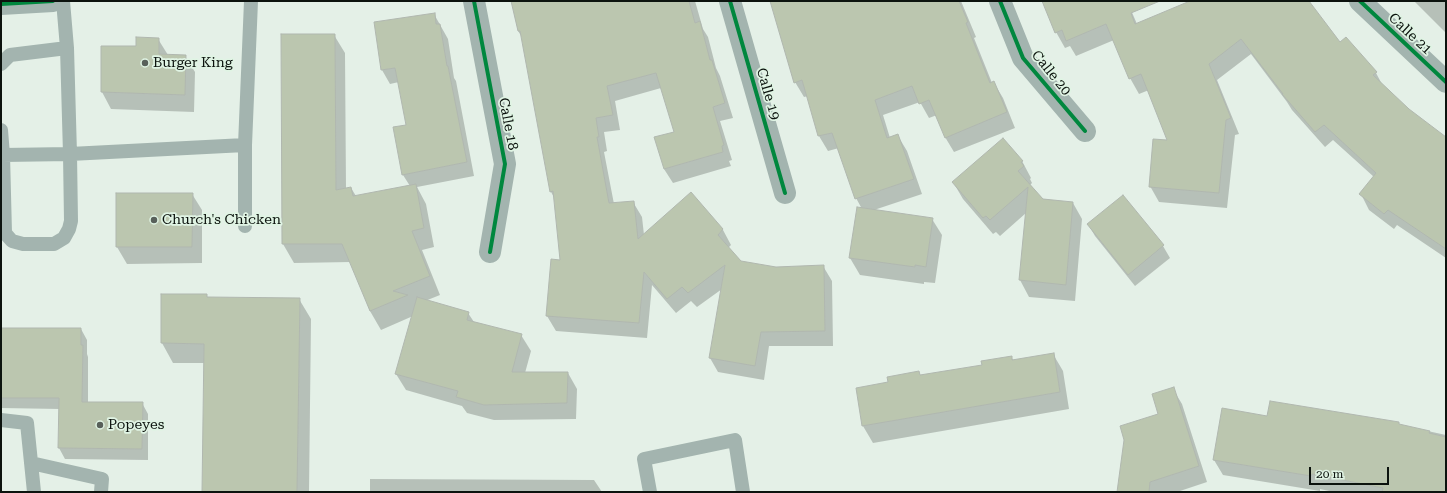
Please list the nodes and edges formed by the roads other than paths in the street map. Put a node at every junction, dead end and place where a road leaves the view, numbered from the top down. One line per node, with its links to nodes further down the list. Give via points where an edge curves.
1 (53, 1): 8 (street)
2 (63, 1): 9 (lane)
3 (251, 1): 14 (lane)
4 (474, 1): 19 (street, Calle 18, via 505,164)
5 (730, 1): 17 (street, Calle 19)
6 (1000, 1): 13 (street, Calle 20, via 1023,58)
7 (1360, 1): 11 (street, Calle 21)
8 (1, 4)
9 (67, 48): 10 (lane, via 10,55); 15 (lane)
10 (1, 64)
11 (1446, 82)
12 (1, 130): 16 (lane)
13 (1085, 131)
14 (245, 145): 15 (lane); 18 (lane)
15 (70, 154): 16 (lane); 16 (lane, via 71,221 64,238 54,244 12,241 5,233)
16 (2, 155)
17 (786, 193)
18 (245, 226)
19 (490, 252)
20 (1, 420): 21 (lane, via 27,423)
21 (31, 462): 22 (lane); 23 (lane, via 102,479)
22 (34, 492)
23 (101, 492)
24 (650, 492): 25 (lane, via 644,459 735,440)
25 (742, 492)

